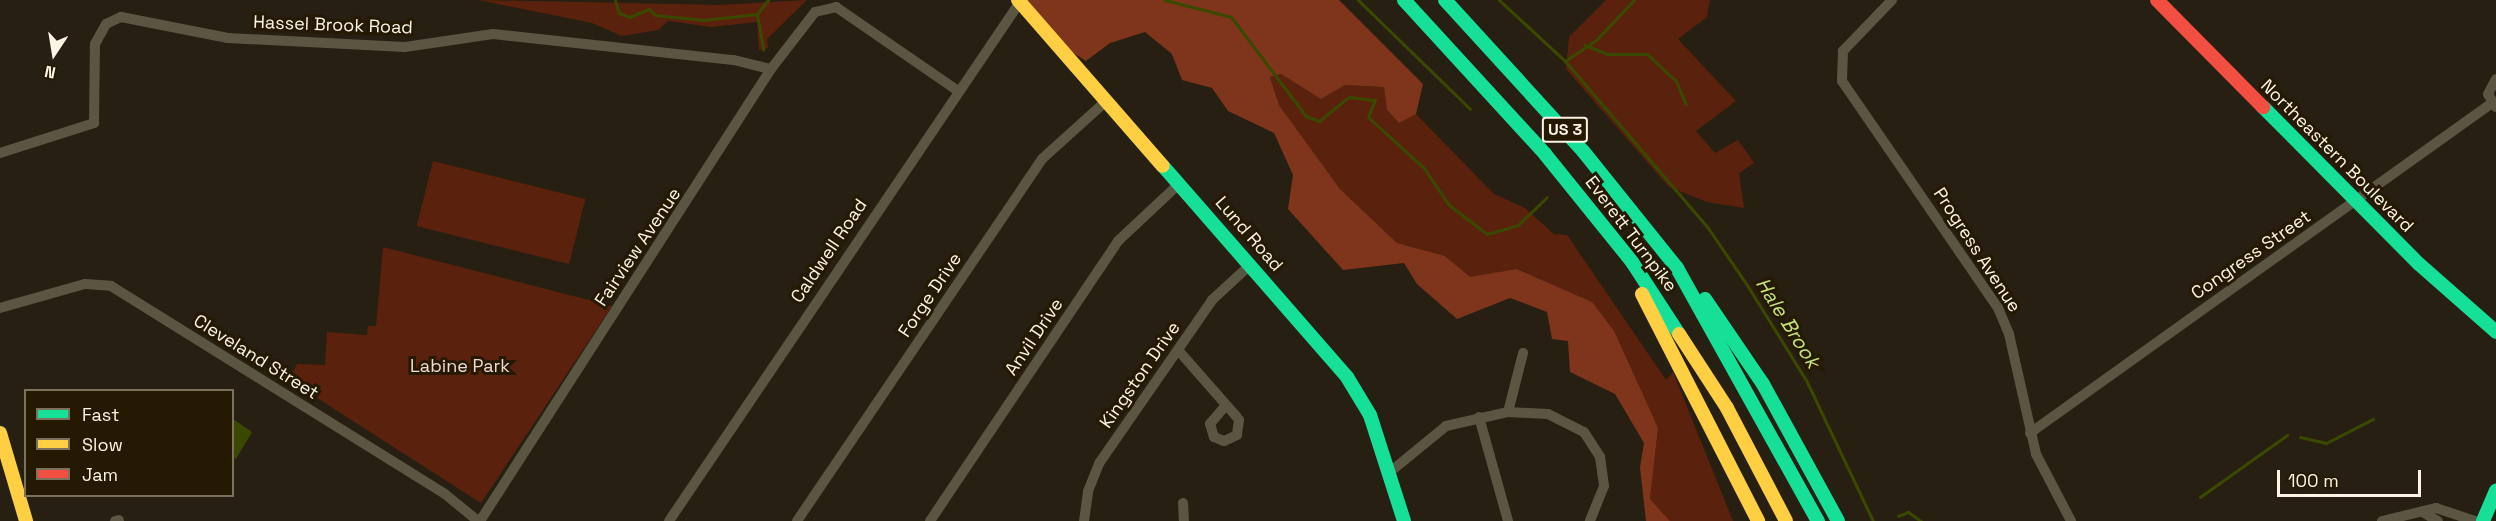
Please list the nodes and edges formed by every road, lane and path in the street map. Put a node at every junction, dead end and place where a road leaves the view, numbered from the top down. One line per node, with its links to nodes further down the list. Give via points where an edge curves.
1 (1404, 0): 14 (main road, Everett Turnpike / US 3)
2 (1445, 0): 16 (main road, Everett Turnpike / US 3, via 1583,151)
3 (1892, 0): 25 (street, Progress Avenue, via 1843,51 1842,81 1998,308 2009,334)
4 (2157, 0): 13 (main road, Northeastern Boulevard)
5 (1019, 1): 8 (street, Caldwell Road); 9 (main road, Lund Road)
6 (771, 69): 8 (street, Fairview Avenue, via 815,12 836,7); 11 (street, Hassel Brook Road, via 734,60 493,34 397,47 228,38 121,17 106,24 95,44 94,123); 31 (street, Fairview Avenue)
7 (2496, 79): 10 (street, Congress Street, via 2489,90)
8 (958, 91): 32 (street, Caldwell Road)
9 (1105, 102): 12 (main road, Lund Road); 33 (street, Forge Drive, via 1042,159)
10 (2494, 105): 13 (street, Congress Street)
11 (0, 153)
12 (1180, 183): 15 (main road, Lund Road); 34 (street, Anvil Drive, via 1118,241)
13 (2356, 200): 18 (main road, Northeastern Boulevard); 25 (street, Congress Street)
14 (1610, 234): 41 (main road); 42 (main road, Everett Turnpike / US 3, via 1691,349)
15 (1251, 264): 19 (street, Kingston Drive, via 1212,300); 26 (main road, Lund Road, via 1360,395)
16 (1677, 268): 43 (main road, Everett Turnpike / US 3); 44 (main road, via 1705,298 1763,384)
17 (0, 308): 31 (street, Cleveland Street, via 85,284 111,286 445,494)
18 (2496, 332)
19 (1178, 350): 21 (street); 35 (street, Kingston Drive, via 1095,471)
20 (1524, 353): 22 (street)
21 (1226, 405)
22 (1508, 412): 23 (street); 40 (street, via 1559,417 1591,440 1604,476 1602,496)
23 (1479, 417): 26 (street, via 1438,430); 39 (street)
24 (0, 433): 30 (main road)
25 (2030, 433): 45 (street, Progress Avenue, via 2043,471)
26 (1390, 472): 38 (main road, Lund Road)
27 (2496, 491): 49 (main road)
28 (1183, 503): 36 (street)
29 (2424, 513): 46 (street); 47 (street); 48 (street, via 2447,510)
30 (26, 521)
31 (479, 521)
32 (669, 521)
33 (797, 521)
34 (930, 521)
35 (1084, 521)
36 (1184, 521): 37 (street)
37 (1190, 521)
38 (1404, 521)
39 (1508, 521)
40 (1590, 521)
41 (1758, 521)
42 (1786, 521)
43 (1818, 521)
44 (1838, 521)
45 (2071, 521)
46 (2382, 521)
47 (2438, 521)
48 (2475, 521)
49 (2483, 521)

